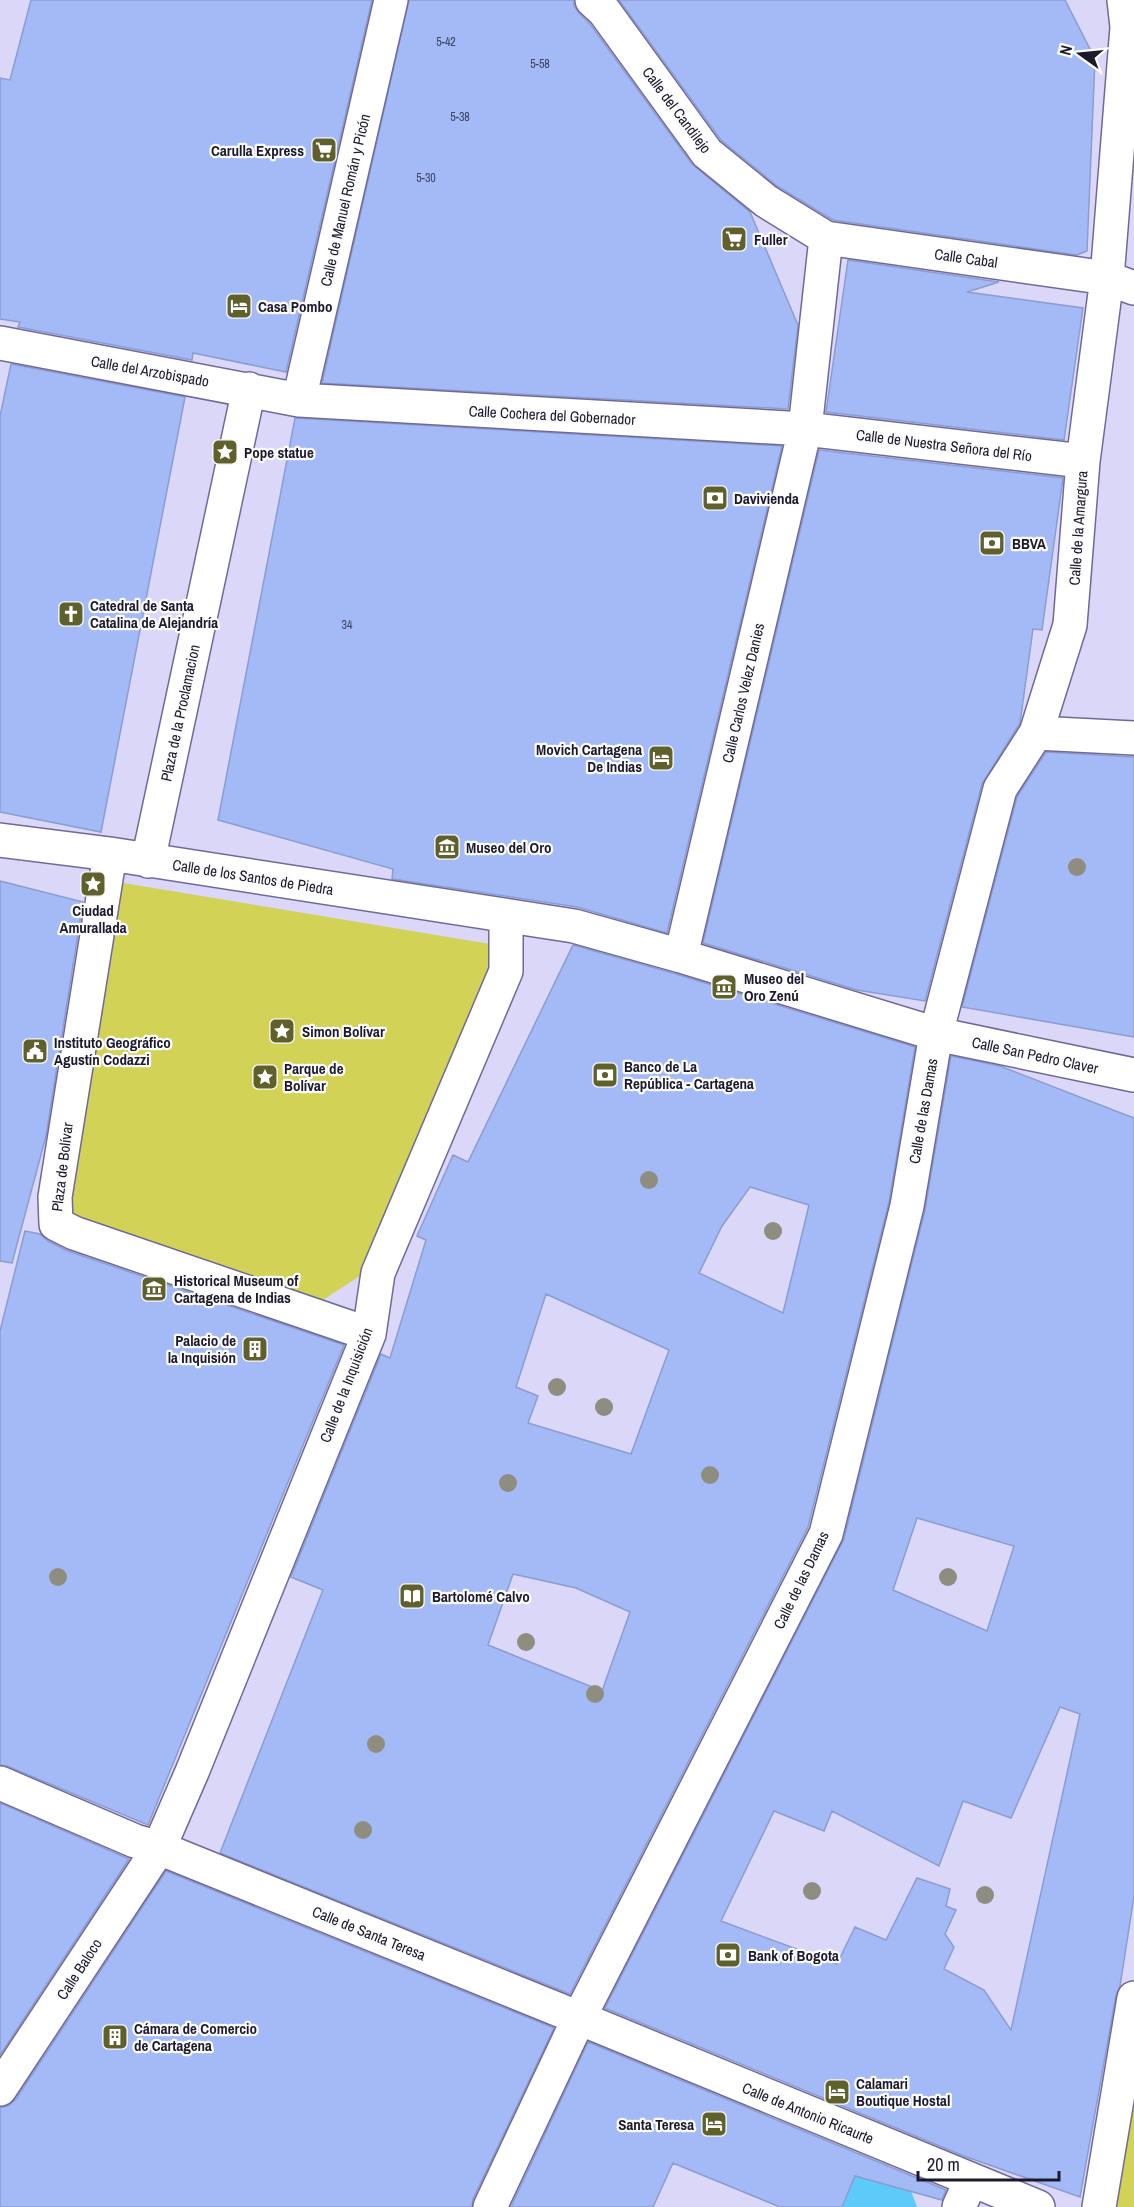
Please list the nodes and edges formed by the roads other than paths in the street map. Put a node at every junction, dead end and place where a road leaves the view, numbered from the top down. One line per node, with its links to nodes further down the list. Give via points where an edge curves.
1 (392, 0): 8 (street, Calle de Manuel Román y Picón)
2 (592, 0): 4 (street, Calle del Candilejo, via 707,153 766,201)
3 (1124, 0): 5 (street, Calle de la Amargura, via 1127,27)
4 (826, 238): 5 (street, Calle Cabal); 9 (street)
5 (1120, 283): 10 (street, Calle de la Amargura)
6 (0, 344): 7 (street, Calle del Arzobispado)
7 (249, 389): 8 (street, Calle del Arzobispado); 15 (street, Plaza de la Proclamacion)
8 (299, 400): 9 (street, Calle Cochera del Gobernador)
9 (805, 429): 10 (street, Calle de Nuestra Señora del Río); 17 (street, Calle Carlos Velez Danies)
10 (1083, 461): 11 (street, Calle de la Amargura, via 1070,625)
11 (1036, 733): 12 (street); 18 (street, Calle de la Amargura, via 1000,789)
12 (1134, 738)
13 (0, 840): 14 (street, Calle de los Santos de Piedra)
14 (110, 854): 15 (street, Calle de los Santos de Piedra); 20 (street, Plaza de Bolívar, via 56,1197 56,1224)
15 (148, 861): 16 (street, Calle de los Santos de Piedra)
16 (506, 916): 17 (street, Calle de los Santos de Piedra, via 574,926); 20 (street, Calle de la Inquisición, via 506,971 378,1273)
17 (681, 956): 18 (street, Calle San Pedro Claver)
18 (936, 1034): 19 (street, Calle San Pedro Claver); 24 (street, Calle de las Damas, via 907,1206 826,1534)
19 (1134, 1075)
20 (369, 1334): 22 (street, Calle de la Inquisición)
21 (0, 1783): 22 (street, Calle de Santa Teresa)
22 (159, 1848): 24 (street, Calle de Santa Teresa); 25 (street, Calle Baloco)
23 (1134, 1998): 29 (street)
24 (579, 2018): 26 (street, Calle de Antonio Ricaurte); 27 (street, Calle de las Damas)
25 (0, 2089)
26 (965, 2193): 28 (street, Calle de Antonio Ricaurte)
27 (490, 2207)
28 (1038, 2207)
29 (1099, 2207)

